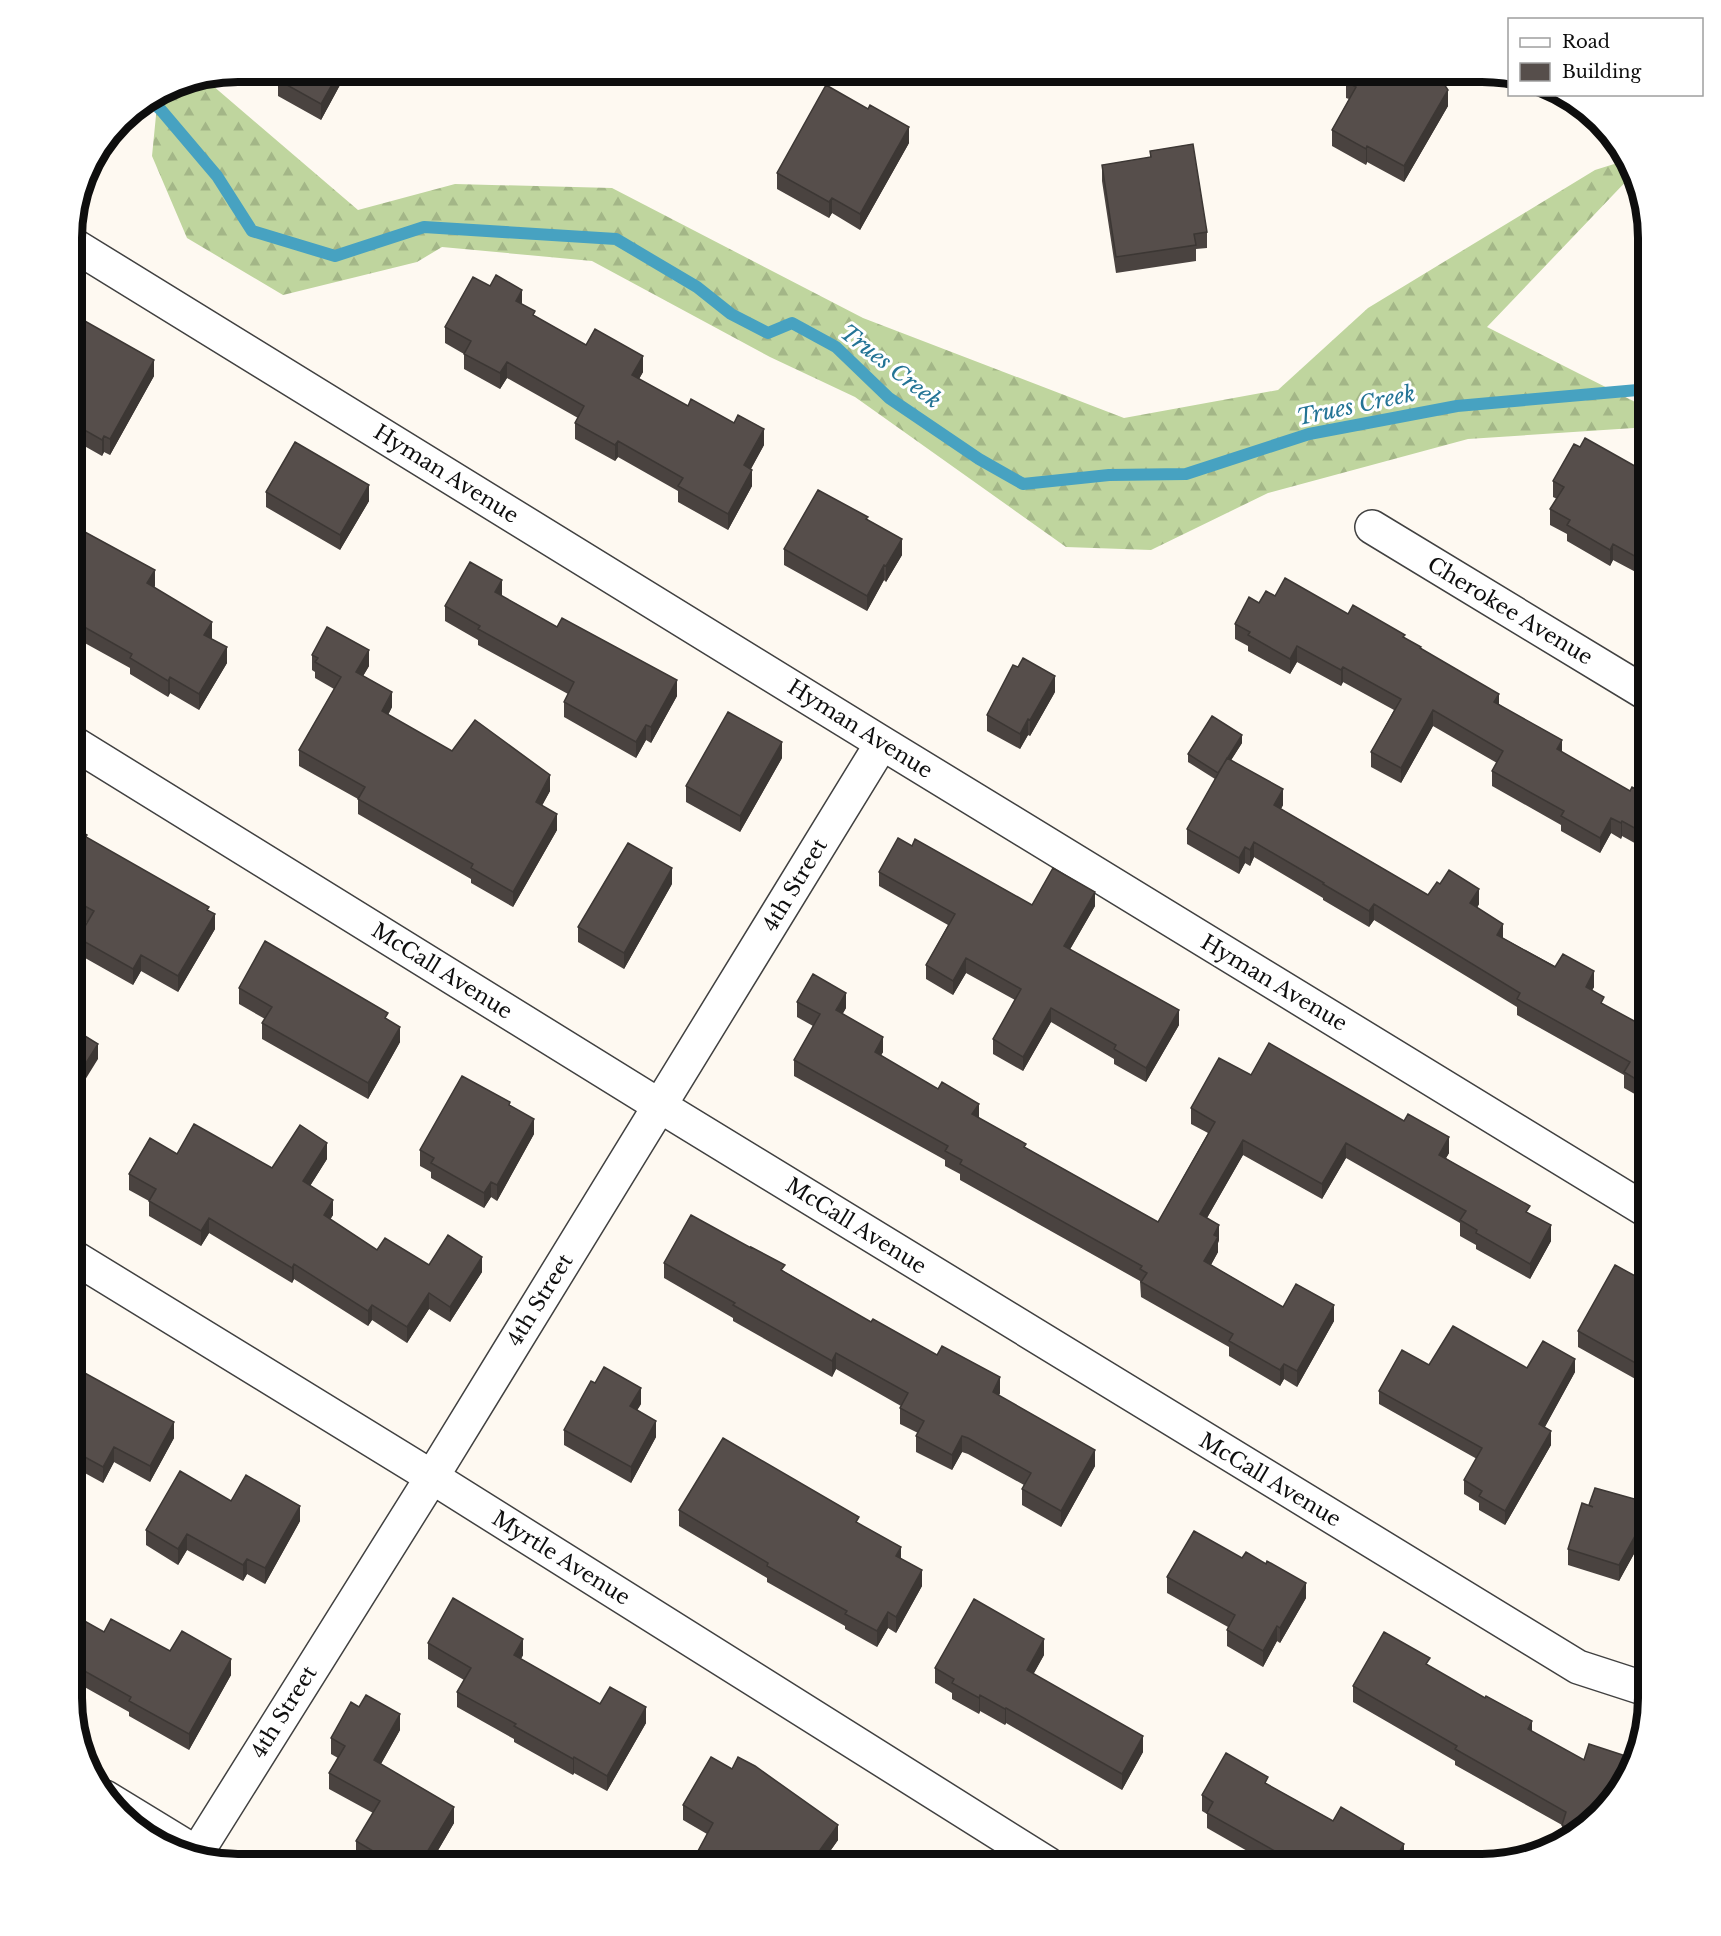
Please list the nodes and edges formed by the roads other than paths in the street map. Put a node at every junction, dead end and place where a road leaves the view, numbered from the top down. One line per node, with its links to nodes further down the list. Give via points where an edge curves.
1 (83, 251): 4 (street, Hyman Avenue)
2 (1372, 527): 3 (street, Cherokee Avenue)
3 (1638, 688)
4 (882, 743): 6 (street, 4th Street); 7 (street, Hyman Avenue)
5 (83, 749): 6 (street, McCall Avenue)
6 (660, 1106): 9 (street, 4th Street); 10 (street, McCall Avenue, via 1578,1667)
7 (1638, 1205)
8 (83, 1263): 9 (street, Myrtle Avenue)
9 (432, 1477): 13 (street, 4th Street); 14 (street, Myrtle Avenue)
10 (1638, 1686)
11 (145, 1822): 12 (street)
12 (171, 1838)
13 (200, 1848)
14 (1032, 1854)

